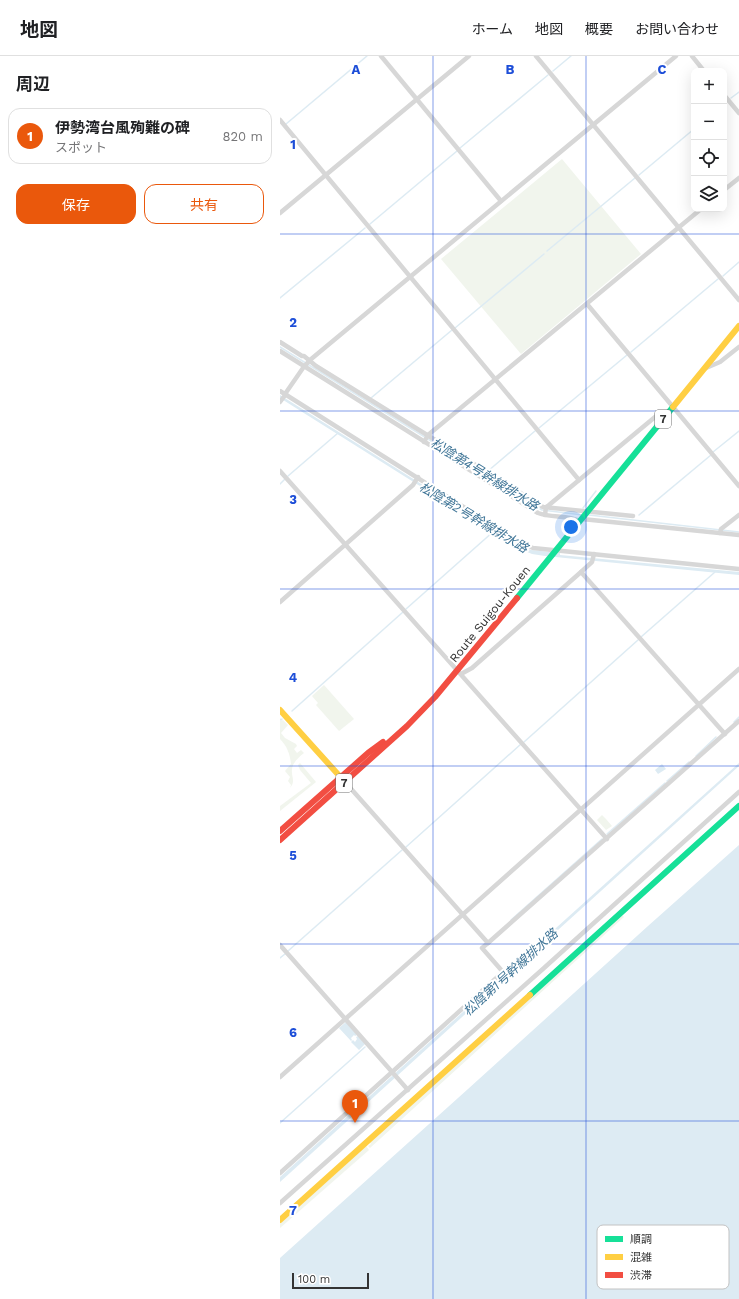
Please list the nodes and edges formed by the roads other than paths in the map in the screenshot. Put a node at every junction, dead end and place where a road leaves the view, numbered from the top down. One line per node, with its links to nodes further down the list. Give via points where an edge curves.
1 (381, 56): 8 (street)
2 (469, 56): 8 (street)
3 (536, 56): 11 (street)
4 (676, 56): 11 (street)
5 (692, 56): 6 (street)
6 (702, 68)
7 (727, 99): 9 (street)
8 (418, 100): 12 (street); 15 (street)
9 (739, 113)
10 (280, 120): 12 (street)
11 (593, 125): 15 (street); 18 (street)
12 (326, 175): 17 (street); 19 (street)
13 (739, 178): 14 (street)
14 (727, 188)
15 (502, 201): 19 (street)
16 (697, 212): 18 (street)
17 (280, 214)
18 (678, 228): 20 (street); 21 (street)
19 (410, 277): 26 (street); 29 (street)
20 (739, 300)
21 (587, 304): 29 (street); 33 (street)
22 (739, 326): 28 (main road, Route Suigou-Kouen / 7)
23 (280, 342): 26 (street)
24 (739, 347): 28 (street, via 720,362)
25 (280, 351): 27 (street)
26 (309, 361): 27 (street); 35 (street)
27 (304, 366): 31 (street); 35 (street)
28 (706, 368): 33 (main road, Route Suigou-Kouen / 7)
29 (495, 379): 35 (street); 38 (street)
30 (280, 391): 31 (street)
31 (285, 394): 32 (street); 37 (street)
32 (281, 402)
33 (673, 406): 34 (main road, Route Suigou-Kouen / 7); 39 (street)
34 (666, 415): 38 (street, via 662,413 656,417); 41 (main road, Route Suigou-Kouen / 7)
35 (426, 439): 40 (street); 42 (street, via 538,513)
36 (280, 471): 48 (street)
37 (416, 480): 48 (street); 49 (street, via 520,542)
38 (579, 480): 40 (street)
39 (739, 486)
40 (546, 508): 41 (street); 42 (street)
41 (588, 511): 44 (street); 45 (main road, Route Suigou-Kouen / 7)
42 (545, 515): 45 (street)
43 (739, 515): 46 (street)
44 (633, 516)
45 (581, 520): 46 (street); 49 (main road, Route Suigou-Kouen / 7)
46 (721, 531): 47 (street)
47 (739, 535)
48 (345, 544): 53 (street); 55 (street)
49 (554, 553): 50 (street); 55 (main road, Route Suigou-Kouen / 7)
50 (593, 555): 51 (street); 52 (street, via 592,562)
51 (739, 569)
52 (580, 572): 55 (street, via 472,668); 56 (street)
53 (280, 602)
54 (739, 669): 56 (street)
55 (459, 672): 60 (main road, Route Suigou-Kouen / 7, via 406,726); 63 (street)
56 (698, 705): 59 (street); 63 (street)
57 (280, 710): 60 (main road)
58 (739, 721): 59 (street)
59 (724, 734): 65 (street)
60 (343, 780): 64 (main road, Route Suigou-Kouen / 7); 66 (main road, Route Suigou-Kouen / 7); 67 (street)
61 (739, 792): 73 (street)
62 (739, 806): 76 (main road)
63 (581, 809): 65 (street); 67 (street)
64 (280, 831)
65 (607, 839): 68 (street)
66 (280, 840)
67 (462, 914): 68 (street); 70 (street)
68 (488, 943): 71 (street, via 482,948 503,972)
69 (280, 945): 70 (street)
70 (345, 1018): 71 (street); 72 (street)
71 (393, 1072): 73 (street); 74 (street)
72 (280, 1077)
73 (408, 1090): 75 (street)
74 (280, 1173)
75 (280, 1203)
76 (280, 1220)

